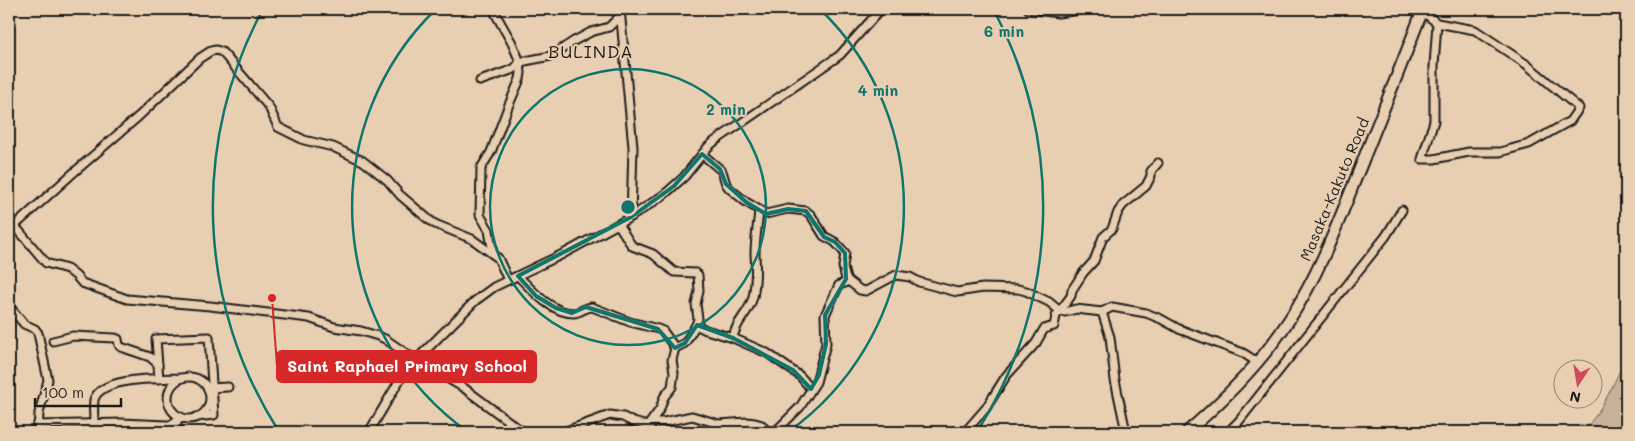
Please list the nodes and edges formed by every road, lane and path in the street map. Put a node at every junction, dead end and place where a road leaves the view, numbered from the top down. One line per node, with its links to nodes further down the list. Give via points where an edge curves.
1 (495, 9): 9 (street)
2 (881, 9): 11 (street, via 840,54 715,141)
3 (1028, 9): 4 (street, via 1058,13)
4 (1089, 9)
5 (1406, 9): 6 (street)
6 (1422, 10): 8 (street); 31 (highway, Masaka-Kakuto Road, via 1335,231 1290,319)
7 (620, 12): 9 (street, via 609,27 591,32 551,56); 15 (street, via 633,146)
8 (1437, 22): 8 (street, via 1475,30 1526,64 1578,108 1570,122 1529,144 1500,152 1469,152 1422,159 1434,121)
9 (520, 62): 10 (street, via 514,69); 19 (street, via 520,79 491,152 481,168 480,214 489,230)
10 (480, 81)
11 (702, 154): 13 (street, via 722,171 729,188); 15 (street, via 674,186)
12 (1158, 163): 24 (street, via 1151,171 1146,186 1118,212 1094,261)
13 (759, 210): 21 (street, via 770,214 788,209 800,210 811,215 824,236 842,248); 27 (street, via 753,298 750,308 734,329)
14 (1402, 210): 51 (street, via 1380,244)
15 (631, 217): 16 (street)
16 (618, 224): 20 (street); 26 (street, via 632,246 653,254 674,272 698,273)
17 (15, 226): 18 (street); 19 (street, via 139,116 192,64 216,50 222,52 267,104 278,128 363,161 428,219 472,239); 30 (street, via 46,263 67,269 82,283 112,294 127,299 309,318 385,339)
18 (9, 231)
19 (493, 254): 22 (street)
20 (518, 276): 22 (street); 29 (street, via 536,296 556,308 572,313 586,307 596,308 630,322 658,328)
21 (846, 279): 24 (street, via 866,291 896,275 957,292 983,288 1018,289 1049,302); 37 (street, via 839,285 826,315 826,344 819,374)
22 (508, 280): 30 (street, via 475,301)
23 (9, 306): 41 (street, via 24,324 38,334 48,380)
24 (1060, 311): 25 (street); 48 (street, via 1054,326 1044,329)
25 (1102, 312): 31 (street, via 1112,307 1146,313 1243,353); 49 (street, via 1110,337)
26 (696, 325): 27 (street); 29 (street, via 685,343)
27 (733, 338): 37 (street, via 767,353 793,370)
28 (53, 341): 32 (street, via 73,336 115,338 122,347 150,356)
29 (675, 348): 40 (street, via 672,387)
30 (416, 360): 43 (street, via 394,386); 44 (street, via 471,393)
31 (1257, 362): 50 (highway, Masaka-Kakuto Road)
32 (158, 364): 34 (street); 36 (street, via 156,339 209,337)
33 (185, 378): 34 (street); 36 (street, via 196,378); 38 (street, via 175,383 168,398)
34 (159, 379): 39 (street, via 105,386 94,400)
35 (228, 387): 36 (street)
36 (209, 388): 38 (street, via 214,415)
37 (810, 389): 47 (street, via 800,407)
38 (179, 419): 39 (street, via 167,425); 42 (street)
39 (94, 423): 41 (street)
40 (650, 427): 45 (street, via 610,415); 46 (street, via 692,416 719,424 755,423)
41 (37, 429)
42 (179, 432)
43 (369, 432)
44 (523, 432)
45 (563, 432)
46 (768, 432)
47 (774, 432)
48 (965, 432)
49 (1126, 432)
50 (1188, 432)
51 (1228, 432)

